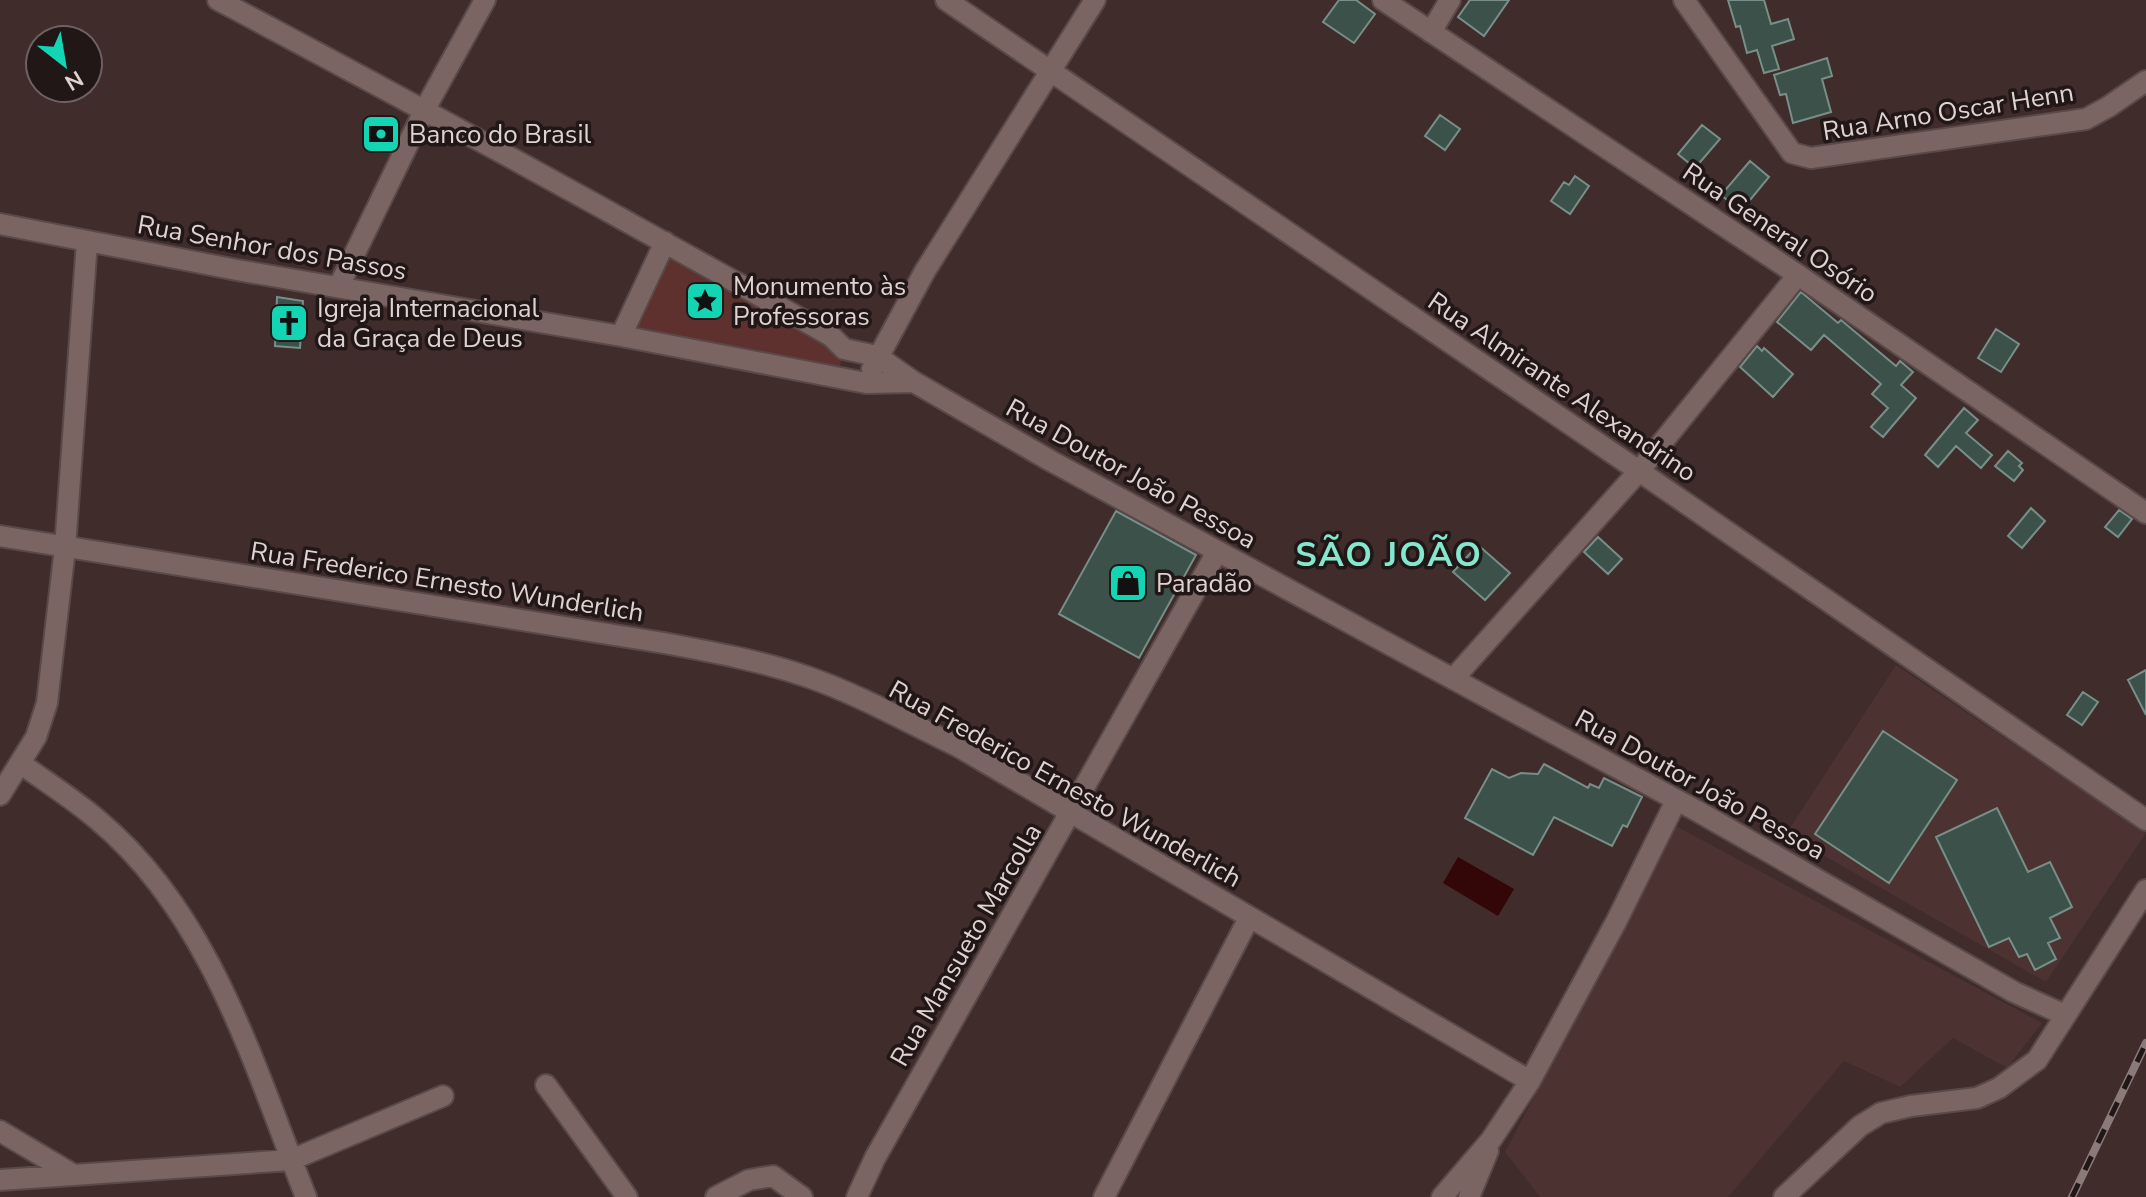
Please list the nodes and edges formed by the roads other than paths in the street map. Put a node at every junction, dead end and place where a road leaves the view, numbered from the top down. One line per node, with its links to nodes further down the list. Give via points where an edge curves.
1 (218, 0): 11 (street, Rua Doutor João Pessoa)
2 (485, 0): 11 (street)
3 (946, 0): 9 (street, Rua Almirante Alexandrino)
4 (1095, 0): 9 (street)
5 (1383, 0): 8 (street, Rua General Osório)
6 (1450, 0): 8 (street)
7 (1684, 0): 10 (street, Rua Arno Oscar Henn, via 1792,153 1811,158 2086,119)
8 (1431, 32): 15 (street, Rua General Osório)
9 (1051, 71): 19 (street); 23 (street, Rua Almirante Alexandrino)
10 (2146, 81)
11 (425, 109): 14 (street, Rua Doutor João Pessoa); 16 (street)
12 (0, 224): 13 (street, Rua Senhor dos Passos)
13 (87, 241): 16 (street, Rua Senhor dos Passos); 26 (street)
14 (665, 242): 17 (street); 18 (street, Rua Doutor João Pessoa, via 831,336)
15 (1798, 275): 23 (street); 24 (street, Rua General Osório)
16 (339, 286): 17 (street, Rua Senhor dos Passos)
17 (621, 336): 20 (street, Rua Senhor dos Passos)
18 (844, 349): 19 (street, Rua Doutor João Pessoa); 20 (street)
19 (877, 356): 21 (street, Rua Doutor João Pessoa); 22 (street)
20 (838, 378): 22 (street, Rua Senhor dos Passos)
21 (914, 382): 22 (street, Rua Senhor dos Passos); 27 (street, Rua Doutor João Pessoa)
22 (866, 383)
23 (1639, 471): 28 (street); 33 (street, Rua Almirante Alexandrino)
24 (2146, 513)
25 (0, 536): 26 (street, Rua Frederico Ernesto Wunderlich)
26 (54, 546): 29 (street, via 47,703); 32 (street, Rua Frederico Ernesto Wunderlich, via 751,660 864,700)
27 (1217, 552): 28 (street, Rua Doutor João Pessoa); 32 (street, Rua Mansueto Marcolla)
28 (1453, 679): 31 (street, Rua Doutor João Pessoa)
29 (20, 763): 30 (street); 42 (street, via 100,821 178,909 224,987)
30 (0, 795)
31 (1676, 801): 36 (street, Rua Doutor João Pessoa, via 2014,992); 37 (street)
32 (1072, 812): 35 (street, Rua Frederico Ernesto Wunderlich); 49 (street, Rua Mansueto Marcolla)
33 (2146, 820)
34 (2146, 890): 36 (street)
35 (1249, 918): 37 (street, Rua Frederico Ernesto Wunderlich); 50 (street)
36 (2065, 1015): 53 (street, via 2037,1060 1999,1088 1977,1098 1881,1113)
37 (1530, 1081): 41 (street)
38 (546, 1085): 46 (street)
39 (443, 1096): 42 (street)
40 (0, 1131): 43 (street)
41 (1491, 1140): 51 (street); 52 (street)
42 (291, 1160): 43 (street); 45 (street)
43 (74, 1175): 44 (street)
44 (0, 1180)
45 (306, 1197)
46 (627, 1197)
47 (716, 1197): 48 (street, via 749,1180 773,1176)
48 (802, 1197)
49 (857, 1197)
50 (1104, 1197)
51 (1442, 1197)
52 (1469, 1197)
53 (1784, 1197)

